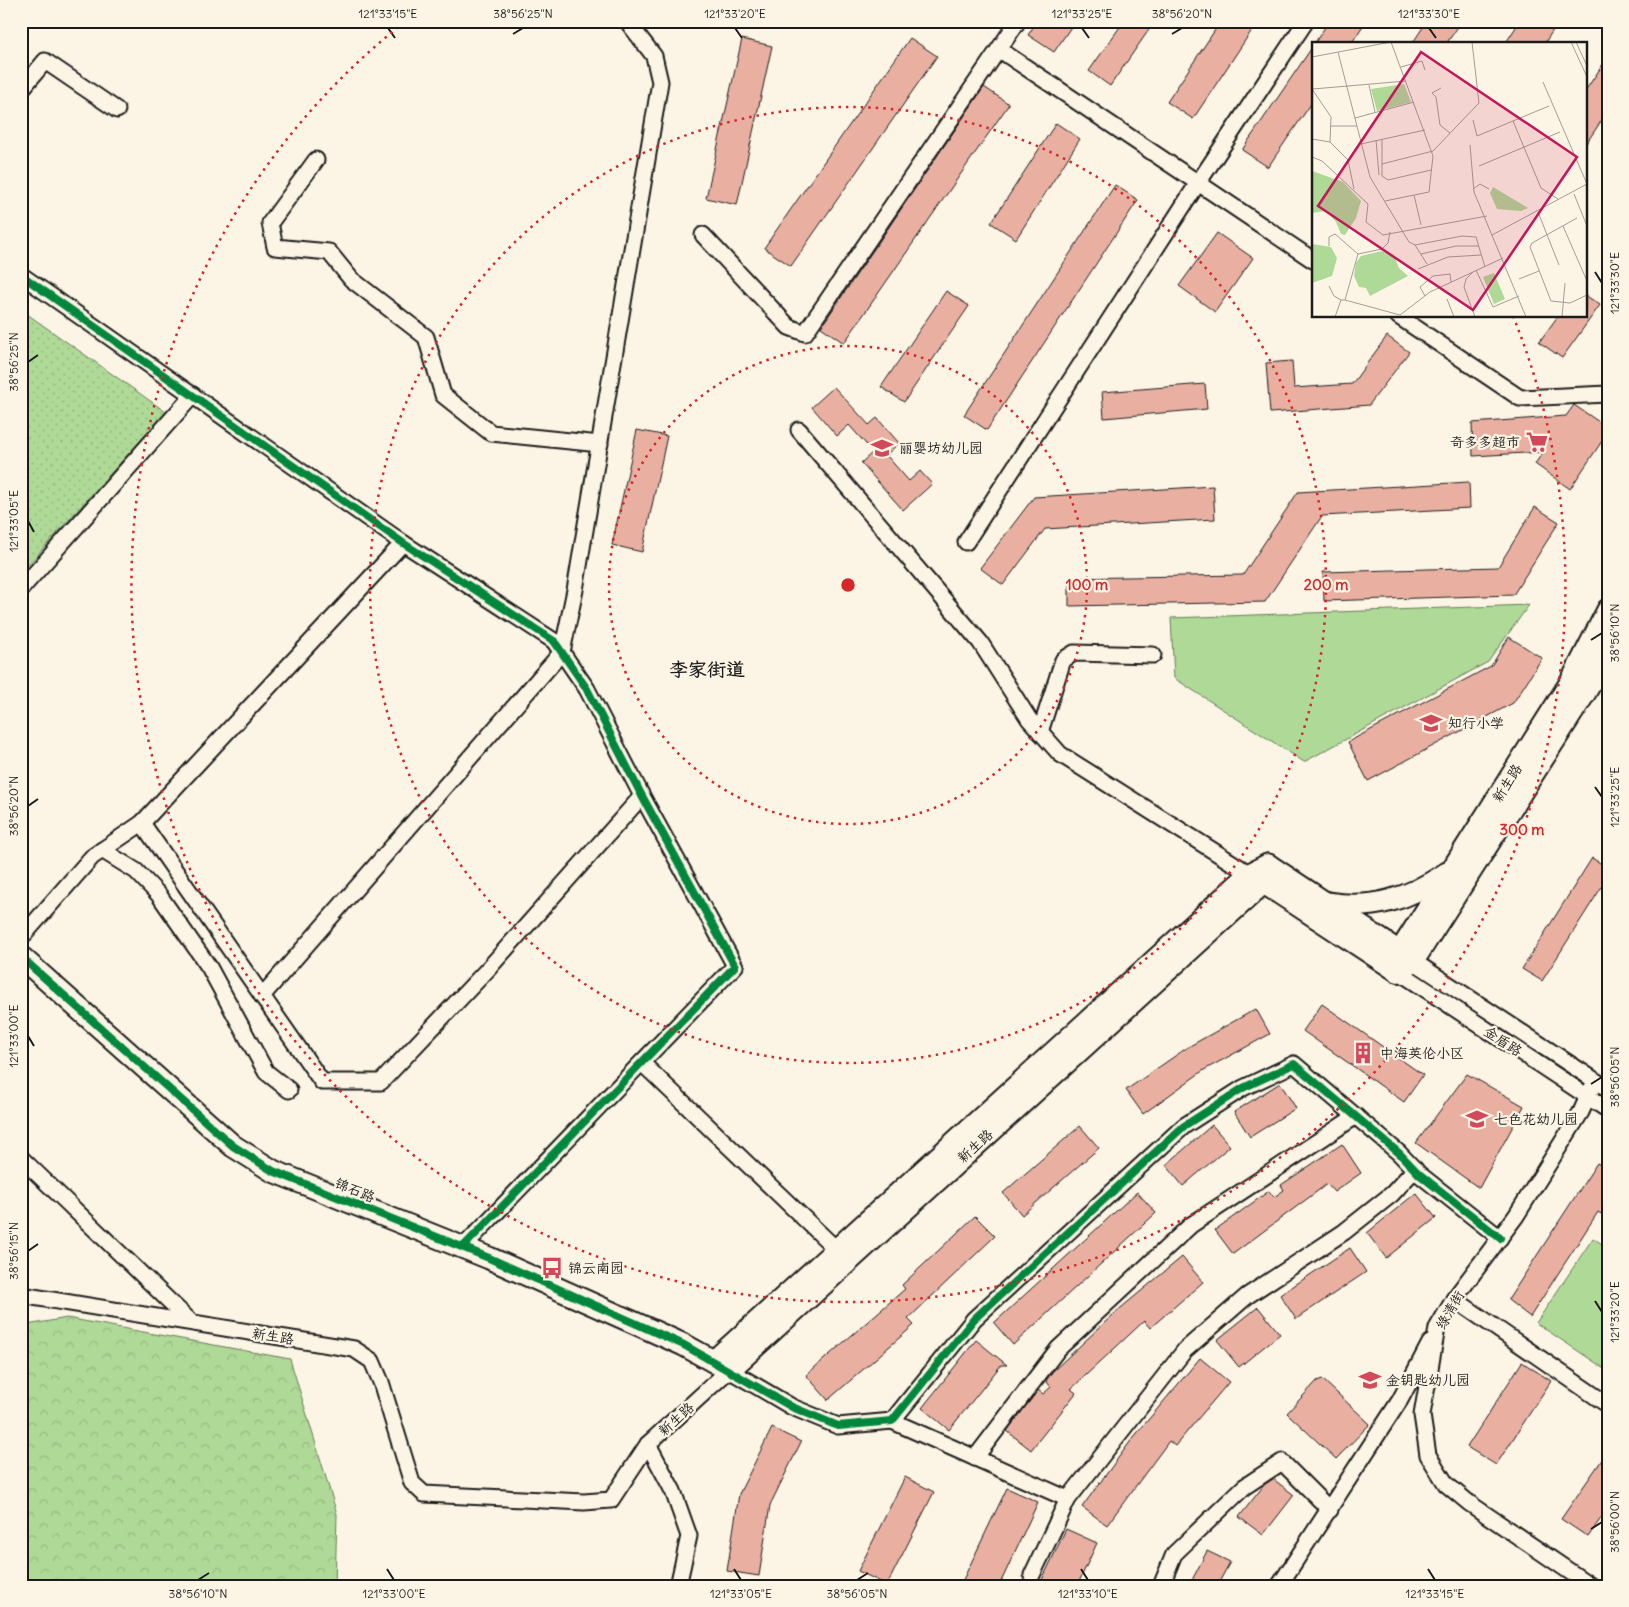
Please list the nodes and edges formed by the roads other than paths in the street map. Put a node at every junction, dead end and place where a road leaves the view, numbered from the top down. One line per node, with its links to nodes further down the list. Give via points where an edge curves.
1 (627, 21): 16 (street, via 654,56 660,82)
2 (1018, 21): 4 (street)
3 (1306, 21): 8 (street)
4 (1000, 50): 8 (street); 9 (street, via 805,333 789,327)
5 (21, 90): 6 (street, via 45,61)
6 (118, 110)
7 (316, 160): 16 (street, via 270,223 274,247 329,252 351,279 426,337 443,395 491,433)
8 (1198, 183): 10 (street); 17 (street)
9 (703, 235)
10 (1312, 259)
11 (23, 279): 14 (street)
12 (1401, 318): 13 (street, via 1520,398)
13 (1608, 394)
14 (194, 396): 18 (street); 19 (street)
15 (799, 430): 24 (street, via 980,642)
16 (600, 444): 22 (street)
17 (966, 542)
18 (403, 543): 22 (street, via 542,631); 26 (street)
19 (21, 589)
20 (1608, 610): 28 (street, 新生路, via 1571,682)
21 (1608, 651): 33 (street, 新生路, via 1586,691)
22 (562, 652): 25 (street, via 587,689); 34 (street)
23 (1153, 655): 24 (street, via 1074,652 1068,656 1063,660)
24 (1040, 732): 29 (street, via 1060,754)
25 (642, 796): 34 (street, via 488,969 380,1082 322,1082); 35 (street, via 735,966)
26 (142, 823): 27 (street); 34 (street)
27 (102, 850): 31 (street, via 92,857); 37 (street, via 136,871 159,895 209,967 266,1072)
28 (1454, 868): 30 (street, via 1426,888 1398,900 1369,906); 33 (street, 新生路)
29 (1260, 874): 30 (street); 33 (street); 45 (street, 新生路); 50 (street, 新生路)
30 (1324, 902): 33 (street)
31 (21, 938)
32 (21, 957): 44 (street, 锦石路, via 233,1146 273,1171)
33 (1404, 962): 36 (street, 金盾路); 38 (street, 金盾路)
34 (262, 996)
35 (642, 1063): 44 (street); 45 (street)
36 (1602, 1085): 38 (street, 绿清街)
37 (289, 1090)
38 (1588, 1097): 39 (street, 金盾路); 43 (street, 绿清街)
39 (1608, 1110)
40 (1356, 1116): 42 (street); 52 (street, via 1294,1064 1243,1088 1191,1121 974,1320); 54 (street, via 1191,1225 1058,1349)
41 (21, 1158): 48 (street)
42 (1414, 1169): 43 (street); 55 (street, via 1392,1194 1344,1232 1247,1296 1185,1350)
43 (1500, 1238): 47 (street, 绿清街)
44 (463, 1247): 50 (street, 锦石路, via 684,1345)
45 (837, 1250): 50 (street, 新生路)
46 (21, 1295): 48 (street, 新生路)
47 (1454, 1299): 49 (street, 绿清街); 51 (street)
48 (191, 1322): 53 (street, 新生路, via 354,1349 372,1361 412,1483 424,1494 584,1502 611,1500)
49 (1438, 1328): 56 (street, via 1400,1400); 61 (street, 绿清街, via 1422,1415 1428,1456 1446,1484 1469,1504)
50 (722, 1366): 52 (street, via 792,1407 838,1426); 53 (street, 新生路)
51 (1608, 1405)
52 (892, 1421): 54 (street)
53 (648, 1444): 58 (street, via 673,1491 689,1536)
54 (976, 1458): 55 (street)
55 (1068, 1499): 57 (street)
56 (1330, 1510): 59 (street, via 1282,1462 1244,1487 1174,1554); 60 (street)
57 (1032, 1575)
58 (678, 1586)
59 (1161, 1586)
60 (1279, 1586)
61 (1591, 1586)

